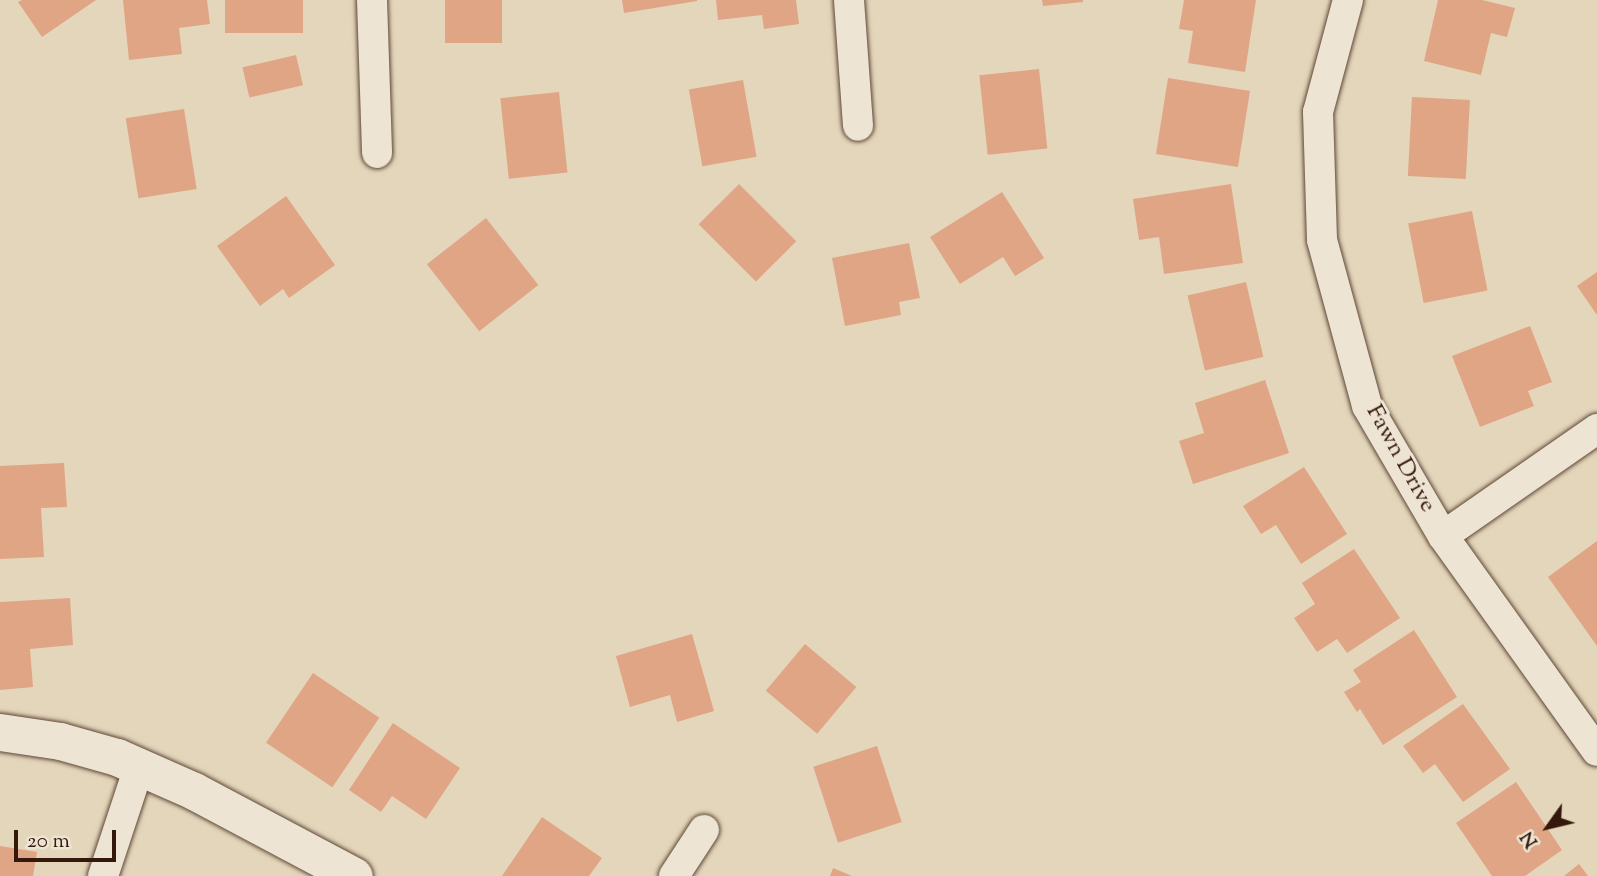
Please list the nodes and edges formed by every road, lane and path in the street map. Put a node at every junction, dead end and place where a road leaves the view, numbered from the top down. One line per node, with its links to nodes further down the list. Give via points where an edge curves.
1 (372, 0): 5 (street)
2 (849, 0): 4 (street)
3 (1348, 0): 7 (street, Fawn Drive, via 1318,112 1322,240 1367,406)
4 (858, 126)
5 (377, 153)
6 (1597, 429): 7 (street)
7 (1443, 536): 9 (street, Fawn Drive)
8 (0, 732): 10 (street, via 60,741)
9 (1597, 751)
10 (139, 767): 12 (street); 13 (street)
11 (704, 830): 14 (street)
12 (103, 876)
13 (354, 876)
14 (674, 876)

